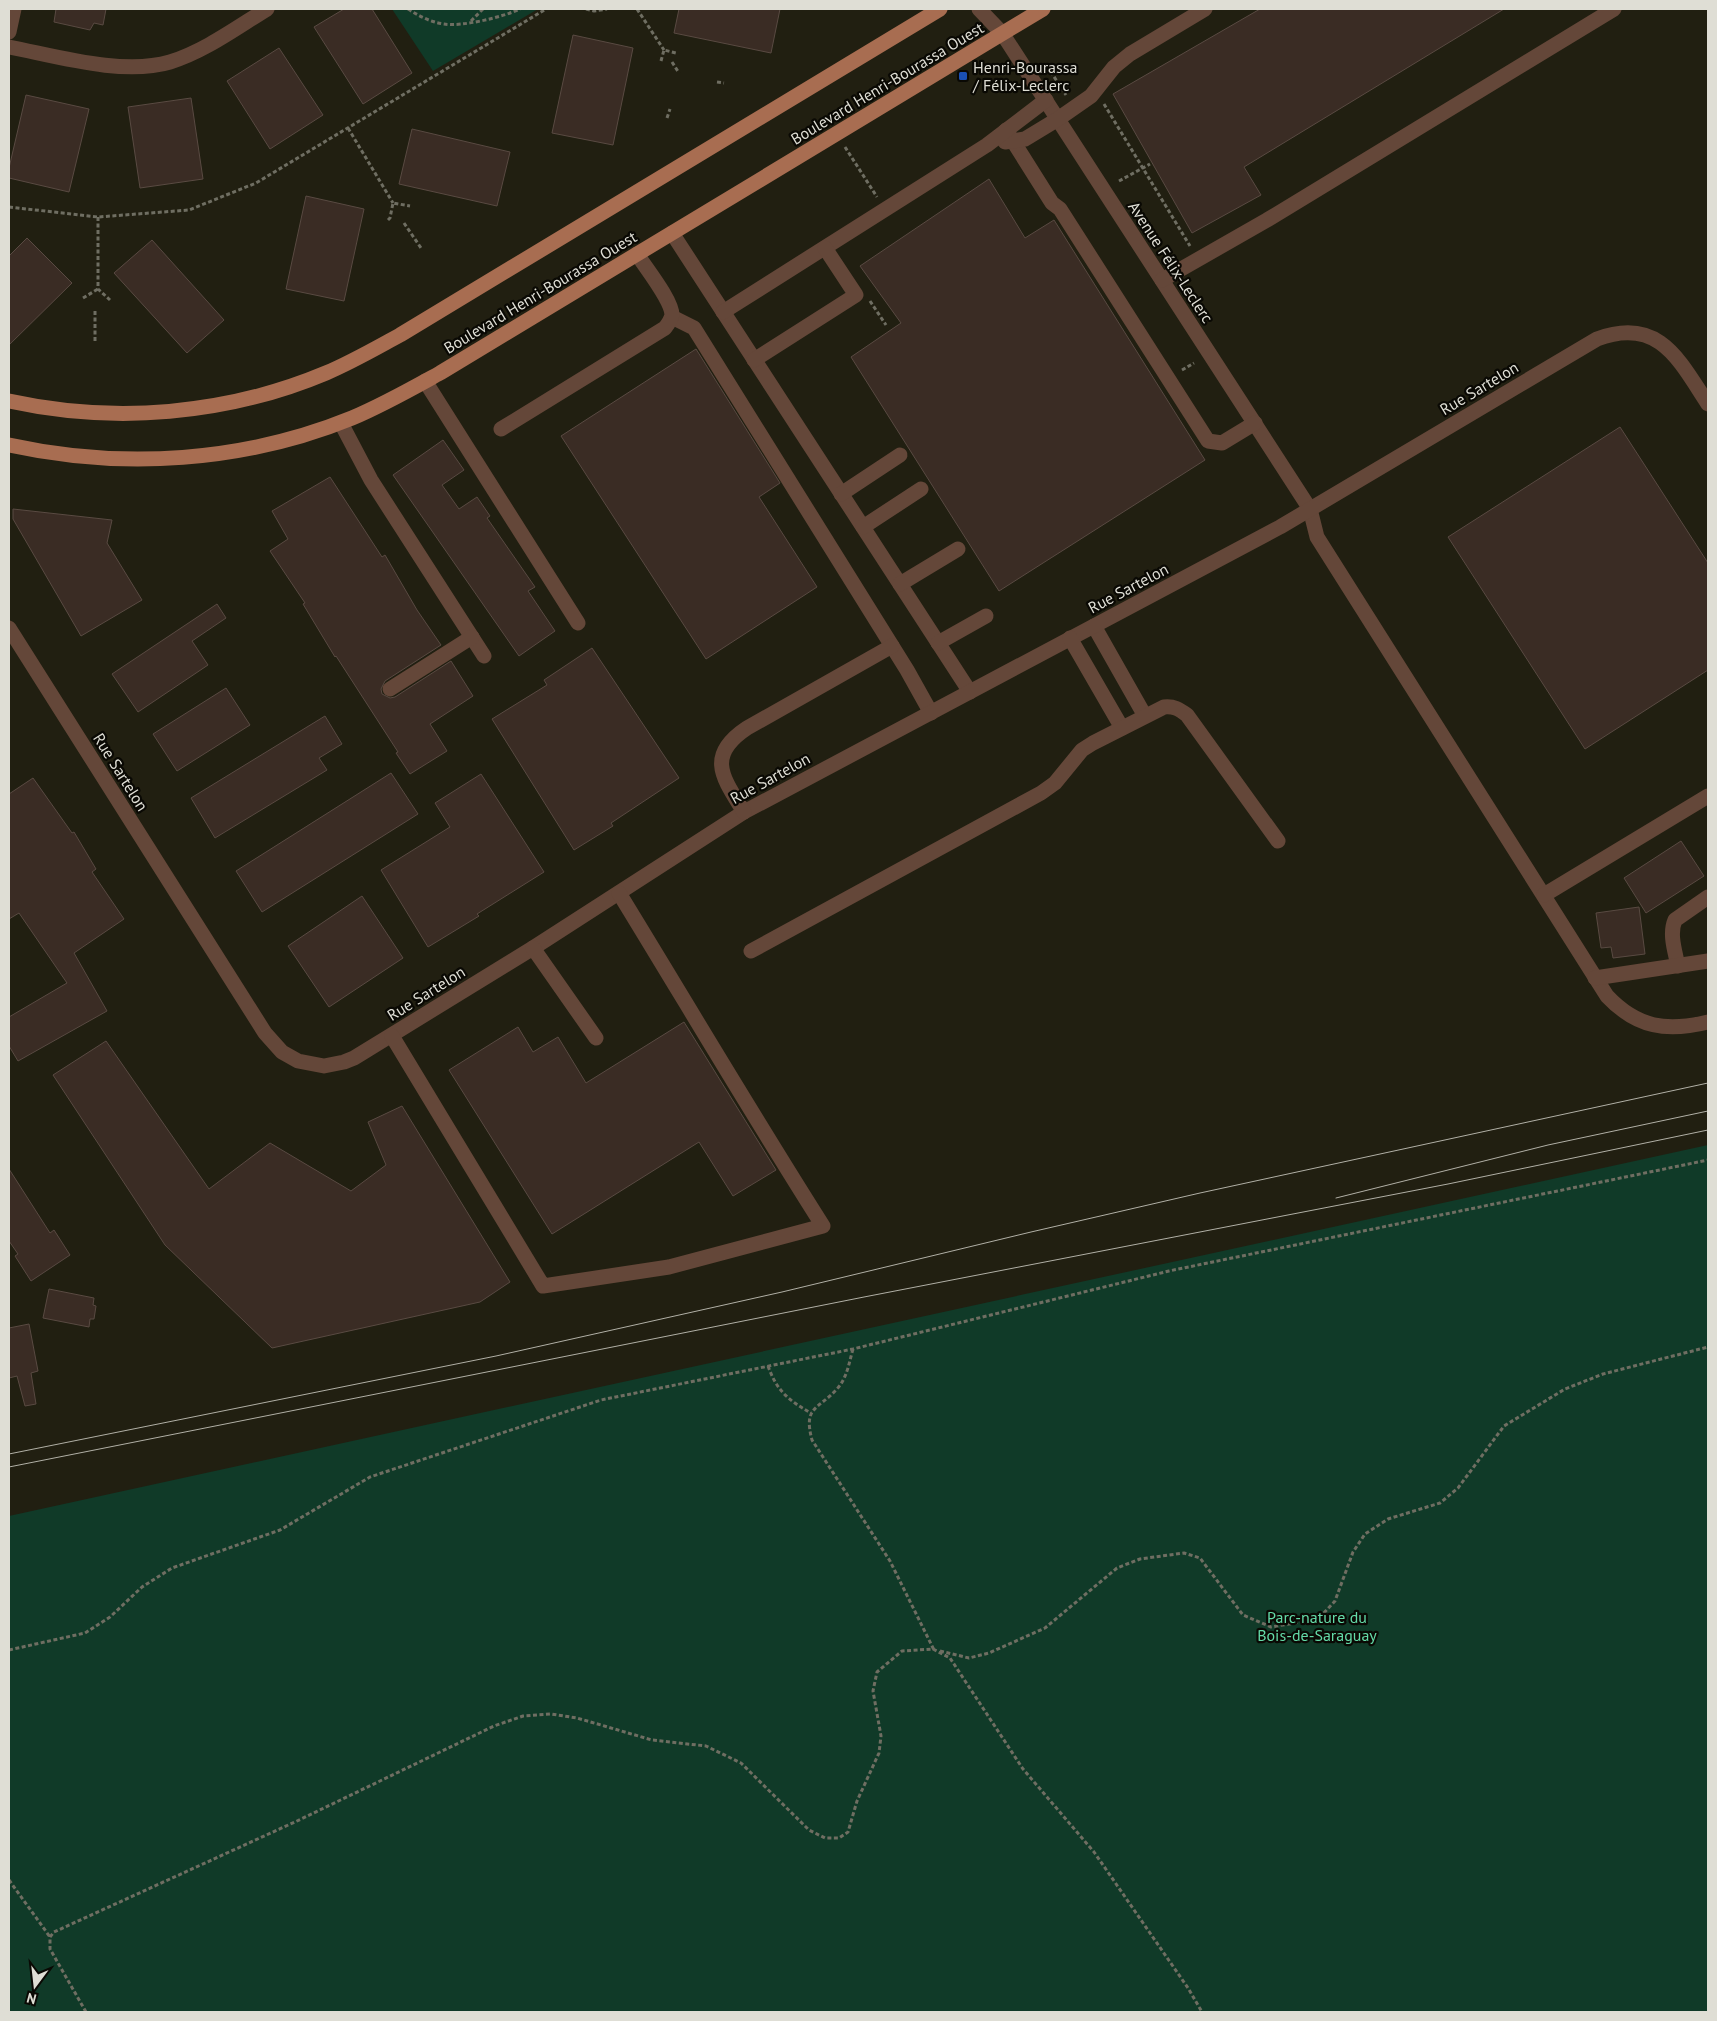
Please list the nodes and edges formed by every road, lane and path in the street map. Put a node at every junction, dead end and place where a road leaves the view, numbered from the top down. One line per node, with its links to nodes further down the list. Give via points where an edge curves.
1 (14, 9): 17 (street)
2 (267, 9): 19 (street, via 204,48 170,62 134,67 96,64)
3 (408, 9): 16 (path, via 423,19 446,25)
4 (483, 9): 16 (path)
5 (520, 9): 16 (path)
6 (546, 9): 34 (path)
7 (586, 9): 8 (path)
8 (607, 9)
9 (636, 9): 20 (path)
10 (940, 9): 64 (main road, via 400,335 326,372 266,393 176,411 93,413)
11 (979, 9): 18 (street, Avenue Félix-Leclerc)
12 (992, 9): 18 (street, Avenue Félix-Leclerc)
13 (1043, 9): 18 (main road, Boulevard Henri-Bourassa Ouest)
14 (1205, 9): 30 (street, via 1125,58 1091,96)
15 (1614, 9): 52 (street, via 1267,220)
16 (471, 22)
17 (9, 32)
18 (1002, 33): 29 (street, Avenue Félix-Leclerc); 47 (main road, Boulevard Henri-Bourassa Ouest)
19 (9, 47)
20 (664, 50): 21 (path); 22 (path)
21 (676, 53)
22 (661, 61)
23 (672, 62): 25 (path)
24 (1047, 66): 30 (path)
25 (679, 73)
26 (717, 82): 27 (path)
27 (724, 83)
28 (1101, 99): 38 (path)
29 (1046, 100): 33 (street, Avenue Félix-Leclerc); 35 (street)
30 (1075, 108): 33 (street)
31 (670, 109): 32 (path)
32 (667, 118)
33 (1058, 120): 35 (street, via 1025,139); 52 (street, Avenue Félix-Leclerc)
34 (348, 128): 41 (path); 44 (path, via 256,183 189,210)
35 (1009, 135): 49 (street, via 987,145); 67 (street, via 1208,441 1222,443)
36 (845, 147): 40 (path)
37 (1150, 164): 38 (path)
38 (1143, 168): 39 (path); 50 (path)
39 (1119, 181)
40 (880, 201)
41 (393, 203): 42 (path); 45 (path)
42 (410, 206)
43 (9, 207): 44 (path)
44 (98, 217): 53 (path)
45 (388, 220)
46 (404, 223): 48 (path)
47 (672, 233): 51 (main road, Boulevard Henri-Bourassa Ouest); 58 (street)
48 (421, 248)
49 (825, 248): 58 (street); 62 (street, via 856,295)
50 (1192, 248)
51 (636, 254): 59 (street, via 668,301); 63 (main road, Boulevard Henri-Bourassa Ouest)
52 (1162, 280): 67 (street, Avenue Félix-Leclerc)
53 (98, 289): 55 (path); 56 (path)
54 (868, 297): 60 (path)
55 (83, 298)
56 (110, 300)
57 (95, 311): 61 (path)
58 (724, 312): 62 (street)
59 (672, 317): 68 (street, via 665,328); 84 (street, via 694,328)
60 (886, 325)
61 (95, 341)
62 (754, 360): 72 (street)
63 (425, 381): 66 (main road, Boulevard Henri-Bourassa Ouest); 78 (street)
64 (9, 401)
65 (1708, 404): 73 (street, Rue Sartelon, via 1683,365 1664,344 1646,335 1627,332 1607,335)
66 (341, 423): 69 (main road, Boulevard Henri-Bourassa Ouest, via 252,449 176,458 103,458); 81 (street, via 371,480)
67 (1255, 424): 73 (street, Avenue Félix-Leclerc)
68 (502, 429)
69 (9, 445)
70 (900, 455): 72 (street)
71 (921, 489): 74 (street)
72 (841, 494): 74 (street)
73 (1310, 509): 79 (street, Rue Sartelon); 95 (street, Avenue Félix-Leclerc, via 1317,537)
74 (863, 526): 76 (street)
75 (958, 549): 76 (street)
76 (900, 584): 83 (street)
77 (986, 616): 83 (street)
78 (578, 623)
79 (1094, 626): 82 (street, Rue Sartelon); 89 (street)
80 (9, 628): 103 (street, Rue Sartelon, via 274,1045 298,1061 324,1066 354,1058)
81 (472, 638): 85 (street); 86 (street)
82 (1070, 638): 87 (street, Rue Sartelon); 90 (street)
83 (938, 643): 87 (street)
84 (892, 646): 88 (street); 92 (street, via 747,728 728,744 720,764 722,773)
85 (484, 656)
86 (390, 689)
87 (970, 692): 88 (street, Rue Sartelon)
88 (930, 713): 92 (street, Rue Sartelon)
89 (1145, 716): 90 (street); 93 (street, via 1164,707 1180,709 1187,715)
90 (1122, 728): 98 (street, via 1082,750 1055,783 1041,793)
91 (1706, 802): 95 (street)
92 (744, 812): 94 (street, Rue Sartelon)
93 (1278, 841)
94 (619, 893): 97 (street, Rue Sartelon); 103 (street, via 822,1226 669,1267 543,1286)
95 (1544, 895): 101 (street, Avenue Félix-Leclerc)
96 (1708, 897): 100 (street, via 1675,920 1672,933)
97 (533, 948): 103 (street, Rue Sartelon); 104 (street)
98 (751, 951)
99 (1708, 961): 100 (street)
100 (1678, 966): 101 (street)
101 (1595, 978): 102 (street, Avenue Félix-Leclerc, via 1613,1003 1633,1019 1685,1028)
102 (1708, 1022)
103 (392, 1036)
104 (596, 1038)
105 (1708, 1160): 107 (path, via 1168,1271)
106 (1708, 1347): 110 (path, via 1603,1374 1572,1386 1504,1426 1458,1488 1440,1503 1388,1519 1365,1534 1353,1552 1335,1601 1323,1614 1306,1621 1271,1627 1243,1615 1200,1558 1184,1553 1140,1559 1117,1568 1045,1628 989,1653 969,1658)
107 (853, 1349): 108 (path); 109 (path, via 845,1377)
108 (768, 1366): 109 (path, via 781,1392); 111 (path, via 601,1400 370,1477 280,1530 172,1568 142,1587 110,1617 85,1633)
109 (811, 1413): 110 (path, via 808,1425 812,1440 890,1561)
110 (933, 1649): 113 (path, via 902,1651 877,1672 873,1691 881,1736 879,1753 857,1801 848,1832 839,1838 825,1838 809,1830 741,1763 706,1746 652,1740 577,1718 551,1714 522,1716 494,1726 297,1821 54,1932); 115 (path, via 950,1658 1023,1769 1094,1852)
111 (9, 1650)
112 (9, 1880): 113 (path)
113 (50, 1937): 114 (path, via 50,1950)
114 (86, 2012)
115 (1202, 2012)

